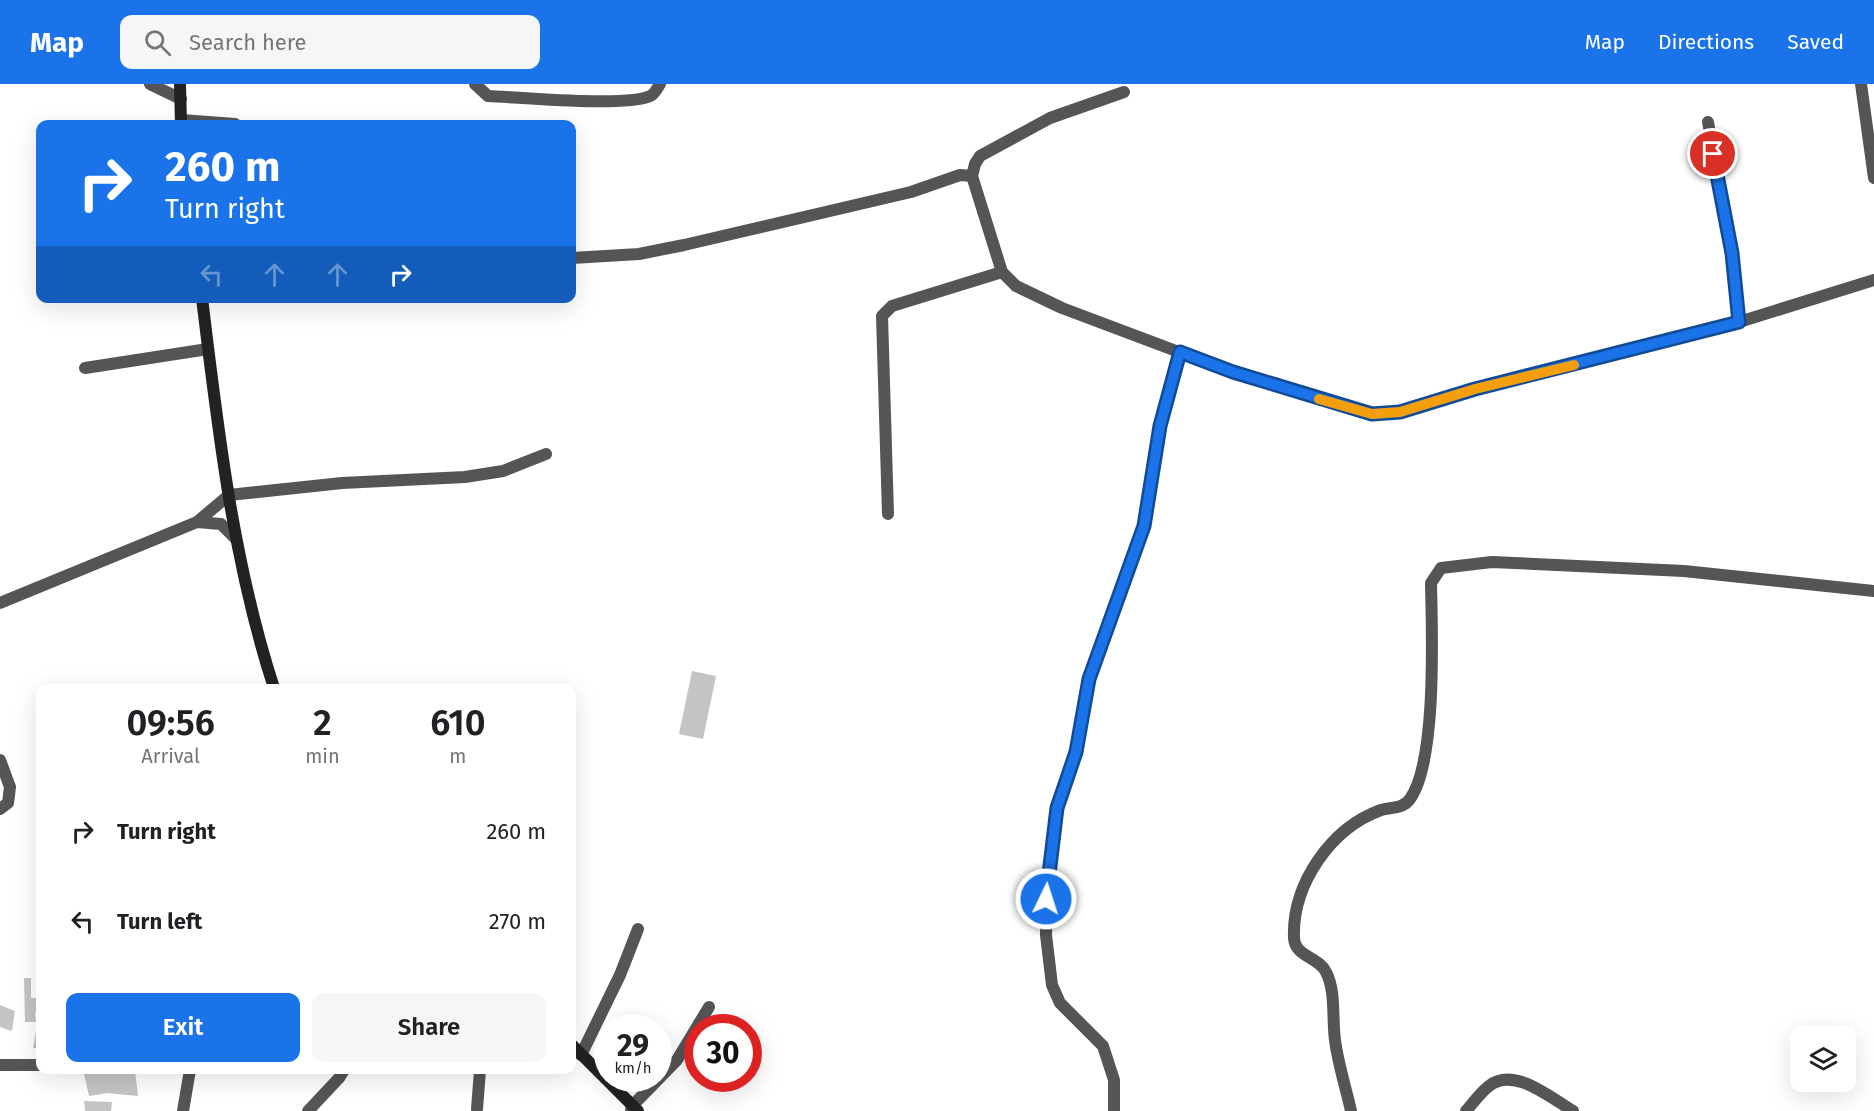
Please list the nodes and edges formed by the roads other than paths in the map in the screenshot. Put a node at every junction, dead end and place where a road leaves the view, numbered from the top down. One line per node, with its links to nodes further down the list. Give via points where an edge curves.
1 (150, 84): 7 (street)
2 (180, 84): 7 (main road)
3 (474, 84): 4 (street, via 488,96 607,101 638,100 653,95)
4 (660, 84)
5 (1861, 84): 11 (street)
6 (1124, 92): 10 (street, via 1050,118 1021,133 980,156)
7 (181, 99): 8 (main road)
8 (181, 120)
9 (1708, 122): 16 (street, via 1732,253)
10 (972, 176): 12 (street, via 960,175 911,192 684,245 639,254); 13 (street)
11 (1874, 178)
12 (576, 258)
13 (1002, 272): 18 (street, via 1016,286 1062,308); 22 (street, via 892,306 882,316)
14 (1874, 280): 16 (street)
15 (203, 303): 17 (main road)
16 (1739, 322): 18 (street, via 1400,412 1372,414)
17 (208, 349): 19 (street); 21 (main road)
18 (1180, 352): 43 (street, via 1160,426 1144,526 1089,679 1076,752 1057,808 1047,882 1046,935 1052,985 1060,1003 1103,1046 1114,1080)
19 (85, 368)
20 (546, 454): 21 (street, via 503,471 465,477 342,483)
21 (229, 495): 23 (street); 24 (main road)
22 (888, 514)
23 (197, 522): 24 (street, via 221,524); 26 (street)
24 (236, 539): 27 (main road, via 257,635)
25 (1874, 591): 44 (street, via 1662,570 1491,562 1441,568 1431,583 1430,706 1422,771 1410,800 1353,825 1330,845 1307,876 1296,914 1294,940 1303,955 1318,960 1327,973 1335,1041)
26 (0, 603)
27 (273, 684)
28 (0, 760): 29 (street, via 10,787 8,803)
29 (0, 809)
30 (638, 929): 33 (street)
31 (709, 1007): 40 (street, via 677,1060)
32 (576, 1049): 33 (main road)
33 (581, 1055): 40 (main road)
34 (0, 1065): 35 (street)
35 (36, 1065)
36 (189, 1074): 41 (street)
37 (342, 1074): 42 (street)
38 (480, 1074): 39 (street)
39 (477, 1109)
40 (634, 1109)
41 (183, 1111)
42 (308, 1111)
43 (1114, 1111)
44 (1351, 1111)
45 (1466, 1111): 46 (street, via 1488,1086 1500,1080 1519,1080)
46 (1573, 1111)

